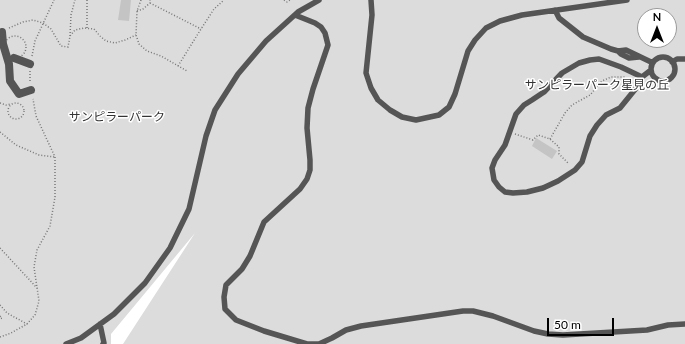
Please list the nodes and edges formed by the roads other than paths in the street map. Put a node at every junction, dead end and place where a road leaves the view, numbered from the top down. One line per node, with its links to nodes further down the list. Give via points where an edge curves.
1 (318, 0): 5 (lane)
2 (371, 0): 4 (lane, via 372,15 366,73 371,88 378,100 390,110 402,117 416,120 439,115 449,107 468,51 486,28 522,15)
3 (627, 0): 4 (lane)
4 (555, 10): 9 (lane, via 559,18 582,37 596,44 618,51 633,52 650,62)
5 (294, 15): 15 (lane, via 266,41 238,74 215,110 206,136 189,209 170,248 145,283 114,314); 16 (lane, via 321,27 328,45 308,108 306,128 310,170 300,189 264,222 250,256 242,269 226,285 225,309 236,320 307,344 319,344 346,330 361,326 462,311 493,316 534,331 563,335 647,330)
6 (2, 32): 14 (street, via 10,81 19,94)
7 (14, 58): 11 (street)
8 (685, 59): 10 (lane)
9 (654, 61): 10 (lane, via 665,58); 12 (lane)
10 (672, 62): 12 (lane, via 674,73 666,81 655,78)
11 (30, 64)
12 (651, 70): 13 (lane)
13 (642, 77): 13 (lane, via 620,108 606,115 596,125 582,162 575,170 558,181 528,192 505,192 499,187 494,180 492,168 505,145 516,114 562,73 579,63 599,59)
14 (31, 90)
15 (100, 324): 17 (lane, via 81,338); 18 (lane)
16 (685, 324)
17 (66, 344)
18 (103, 344)

